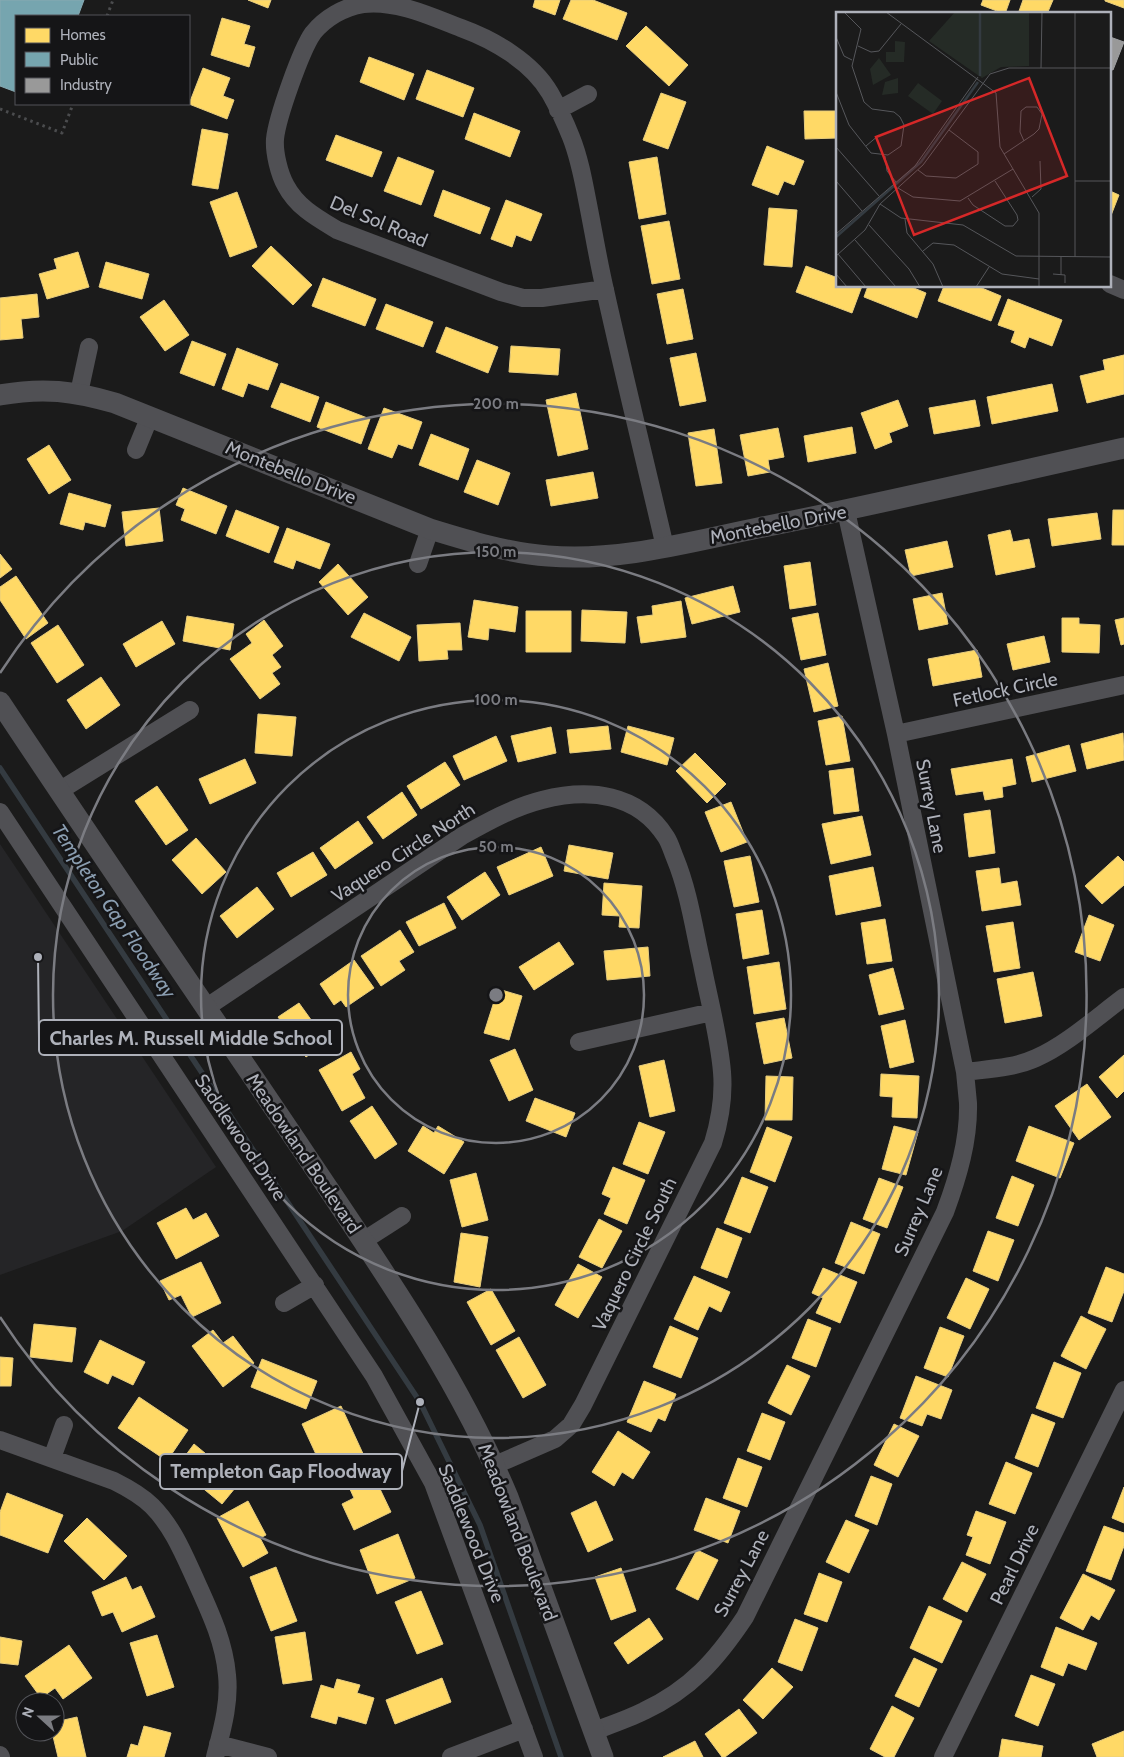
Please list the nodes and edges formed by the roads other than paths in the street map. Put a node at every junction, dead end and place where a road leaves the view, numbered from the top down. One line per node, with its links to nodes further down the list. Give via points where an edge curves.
1 (343, 4): 3 (street, Del Sol Road, via 405,6 479,34 532,71 549,91); 5 (street, Del Sol Road, via 313,34 300,59 279,117 274,140 278,163 285,184 297,202 314,217 337,230 501,292 523,298 542,298)
2 (588, 94): 3 (street)
3 (558, 110): 5 (street, Del Sol Road, via 580,163)
4 (1112, 285): 6 (street)
5 (605, 289): 15 (street, Del Sol Road)
6 (1124, 290)
7 (89, 347): 8 (street)
8 (79, 393): 9 (street, Montebello Drive, via 47,390); 10 (street, Montebello Drive)
9 (0, 395)
10 (150, 416): 12 (street); 14 (street, Montebello Drive)
11 (1124, 448): 13 (street, Montebello Drive)
12 (136, 450)
13 (846, 511): 15 (street, Montebello Drive); 20 (street, Surrey Lane)
14 (430, 529): 15 (street, Montebello Drive, via 469,541 548,556 604,556); 16 (street)
15 (665, 547)
16 (418, 564)
17 (1124, 685): 20 (street, Fetlock Circle)
18 (0, 702): 21 (street, Meadowland Boulevard)
19 (190, 710): 21 (street)
20 (896, 734): 28 (street, Surrey Lane)
21 (59, 791): 25 (street, Meadowland Boulevard)
22 (0, 812): 31 (street, Saddlewood Drive)
23 (704, 975): 25 (street, Vaquero Circle North, via 682,875 667,838 638,808 594,794 542,800 462,836); 26 (street, Vaquero Circle South)
24 (1124, 997): 28 (street, via 1035,1059)
25 (207, 1007): 30 (street, Meadowland Boulevard)
26 (712, 1012): 27 (street); 37 (street, Vaquero Circle South, via 722,1072 722,1097 713,1143 584,1405 571,1425 555,1439)
27 (579, 1042)
28 (964, 1072): 39 (street, Surrey Lane, via 968,1104 966,1134 962,1160 945,1212 745,1617 725,1647 692,1681 643,1712)
29 (402, 1216): 30 (street, Meadowland Boulevard)
30 (363, 1241): 37 (street, Meadowland Boulevard, via 458,1392)
31 (315, 1285): 32 (street); 38 (street, Saddlewood Drive, via 374,1376 433,1483)
32 (284, 1303)
33 (1124, 1390): 45 (street, Pearl Drive)
34 (64, 1425): 36 (street)
35 (0, 1440): 36 (street)
36 (52, 1458): 40 (street, via 131,1489 166,1523 180,1546 224,1648 227,1704)
37 (495, 1465): 39 (street, Meadowland Boulevard)
38 (524, 1729): 42 (street); 43 (street, Saddlewood Drive)
39 (594, 1731): 44 (street, Meadowland Boulevard)
40 (217, 1751): 41 (street)
41 (268, 1757)
42 (451, 1757)
43 (534, 1757)
44 (603, 1757)
45 (943, 1757)

